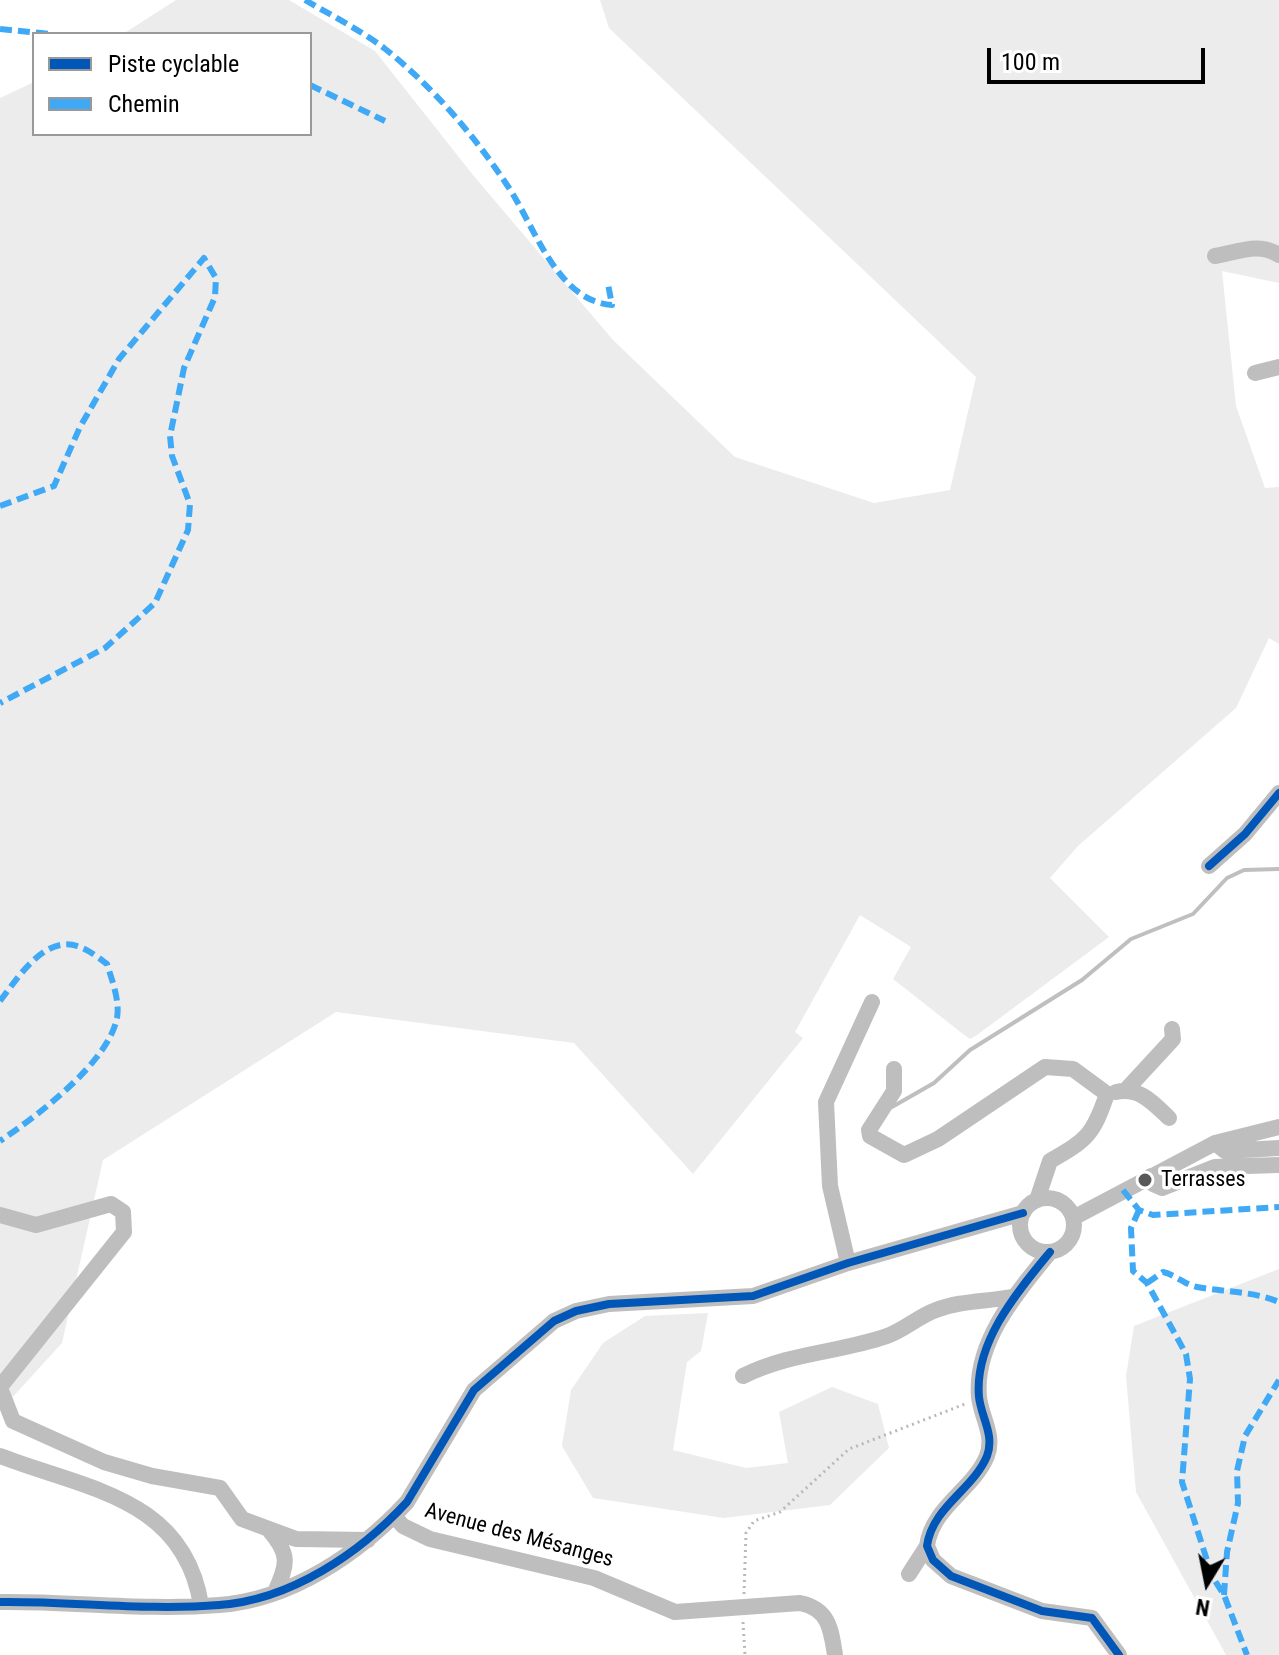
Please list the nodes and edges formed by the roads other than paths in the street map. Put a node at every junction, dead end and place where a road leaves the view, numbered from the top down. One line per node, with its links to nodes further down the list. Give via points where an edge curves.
1 (1279, 255): 2 (street, via 1256,246)
2 (1215, 256)
3 (1279, 367): 4 (street)
4 (1255, 373)
5 (1279, 793): 6 (street)
6 (1209, 866)
7 (872, 1002): 28 (street, via 826,1102 830,1186)
8 (1172, 1029): 10 (street, via 1173,1039)
9 (894, 1069): 11 (street, via 894,1091 869,1130 870,1136 904,1155 938,1139 1045,1067 1073,1069)
10 (1125, 1091): 11 (street); 12 (street, via 1146,1097)
11 (1107, 1094): 18 (street, via 1084,1142 1050,1161)
12 (1169, 1118)
13 (1279, 1127): 14 (street)
14 (1215, 1143): 15 (street, via 1225,1151); 17 (street)
15 (1279, 1148)
16 (1279, 1165): 17 (street, via 1215,1167 1162,1188)
17 (1151, 1176): 21 (street)
18 (1046, 1177): 19 (street); 20 (street)
19 (1037, 1200): 20 (street); 22 (street)
20 (1058, 1201): 21 (street); 24 (street)
21 (1097, 1203): 24 (street)
22 (1023, 1213): 25 (street); 26 (street)
23 (0, 1215): 31 (street, via 36,1225 111,1204 123,1212 124,1232)
24 (1073, 1218): 27 (street, via 1070,1240)
25 (980, 1228): 26 (street); 28 (street)
26 (1022, 1234): 27 (street)
27 (1042, 1250): 29 (street)
28 (848, 1263): 33 (street, via 753,1296 609,1304 554,1321 474,1390)
29 (1016, 1296): 30 (street, via 951,1305 889,1335 776,1360); 36 (street, via 982,1363 979,1398 990,1439 988,1454 936,1518)
30 (743, 1376)
31 (0, 1388): 34 (street, via 13,1421 104,1462 220,1488 242,1519)
32 (0, 1456): 40 (street, via 91,1485 148,1515 187,1555)
33 (394, 1516): 35 (street); 41 (street, Avenue des Mésanges, via 430,1539 594,1578 675,1612 813,1606 831,1626)
34 (268, 1529): 35 (street, via 296,1539); 38 (street, via 283,1547 285,1569)
35 (369, 1540): 38 (street)
36 (927, 1546): 37 (street); 42 (street, via 933,1560 951,1576 1042,1611 1092,1618)
37 (909, 1574)
38 (275, 1592): 40 (street)
39 (2, 1601): 40 (street)
40 (201, 1605)
41 (835, 1655)
42 (1119, 1655)

